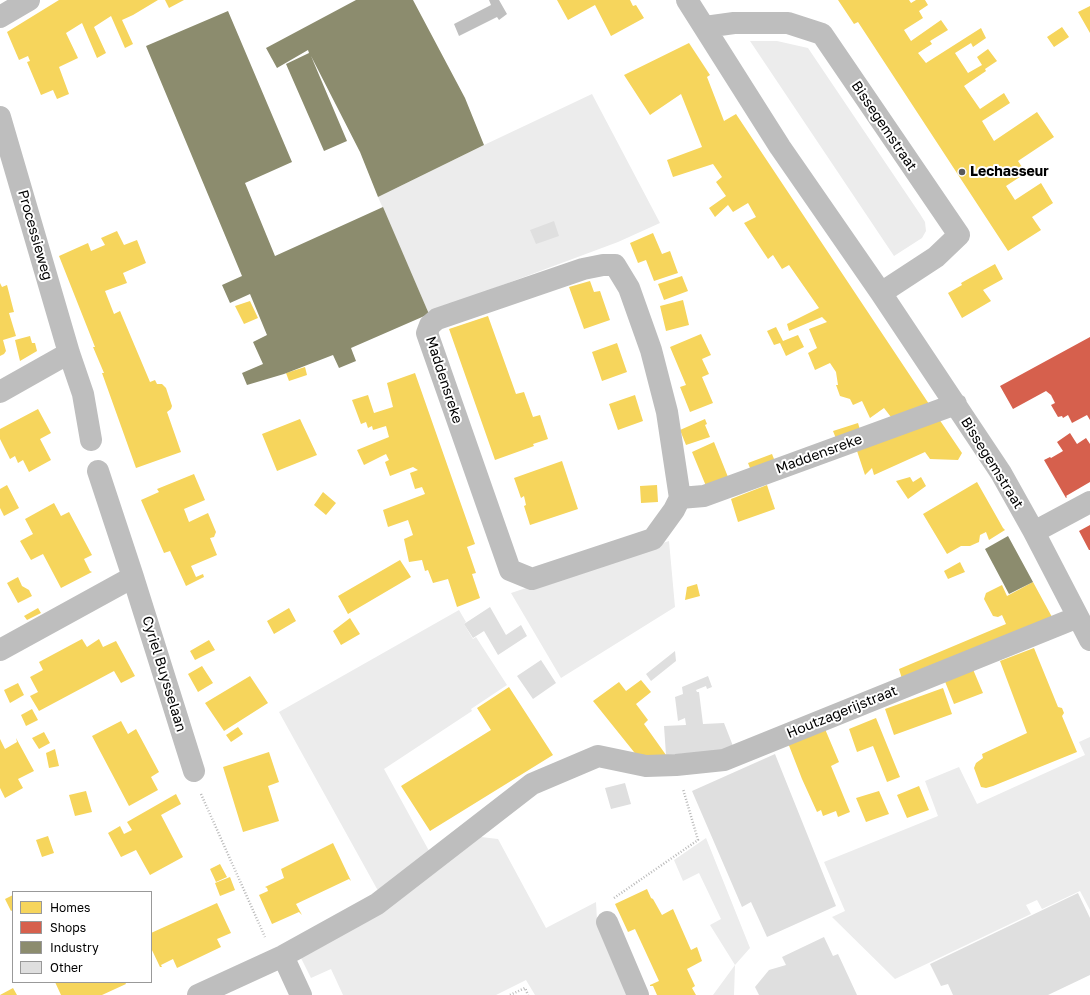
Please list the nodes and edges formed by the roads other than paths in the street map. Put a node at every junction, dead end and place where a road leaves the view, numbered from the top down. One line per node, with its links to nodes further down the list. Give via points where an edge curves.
1 (29, 0): 3 (street)
2 (687, 0): 4 (street, Bissegemstraat)
3 (0, 17)
4 (705, 27): 6 (street, Bissegemstraat, via 780,147); 6 (street, Bissegemstraat, via 788,24 822,34 959,236 936,257)
5 (0, 117): 7 (street, Processieweg)
6 (881, 293): 9 (street, Bissegemstraat)
7 (69, 354): 8 (street); 10 (street, Processieweg, via 83,394)
8 (0, 392)
9 (956, 404): 12 (street, Maddensreke, via 704,496); 14 (street, Bissegemstraat, via 1001,473)
10 (91, 440)
11 (98, 472): 15 (street, Cyriel Buysselaan)
12 (680, 498): 12 (street, Maddensreke, via 667,412 651,350 629,288 615,265 583,269 437,318 430,325 427,333 510,570 532,579 653,539)
13 (1090, 502): 14 (street)
14 (1034, 532): 16 (street, Bissegemstraat)
15 (133, 577): 18 (street); 19 (street, Cyriel Buysselaan)
16 (1078, 617): 17 (street, Bissegemstraat); 21 (street, Houtzagerijstraat, via 724,760 646,766 598,756 532,784 377,904)
17 (1090, 640)
18 (0, 650)
19 (194, 771)
20 (607, 922): 24 (street)
21 (279, 958): 22 (street); 23 (street)
22 (198, 995)
23 (301, 995)
24 (638, 995)

